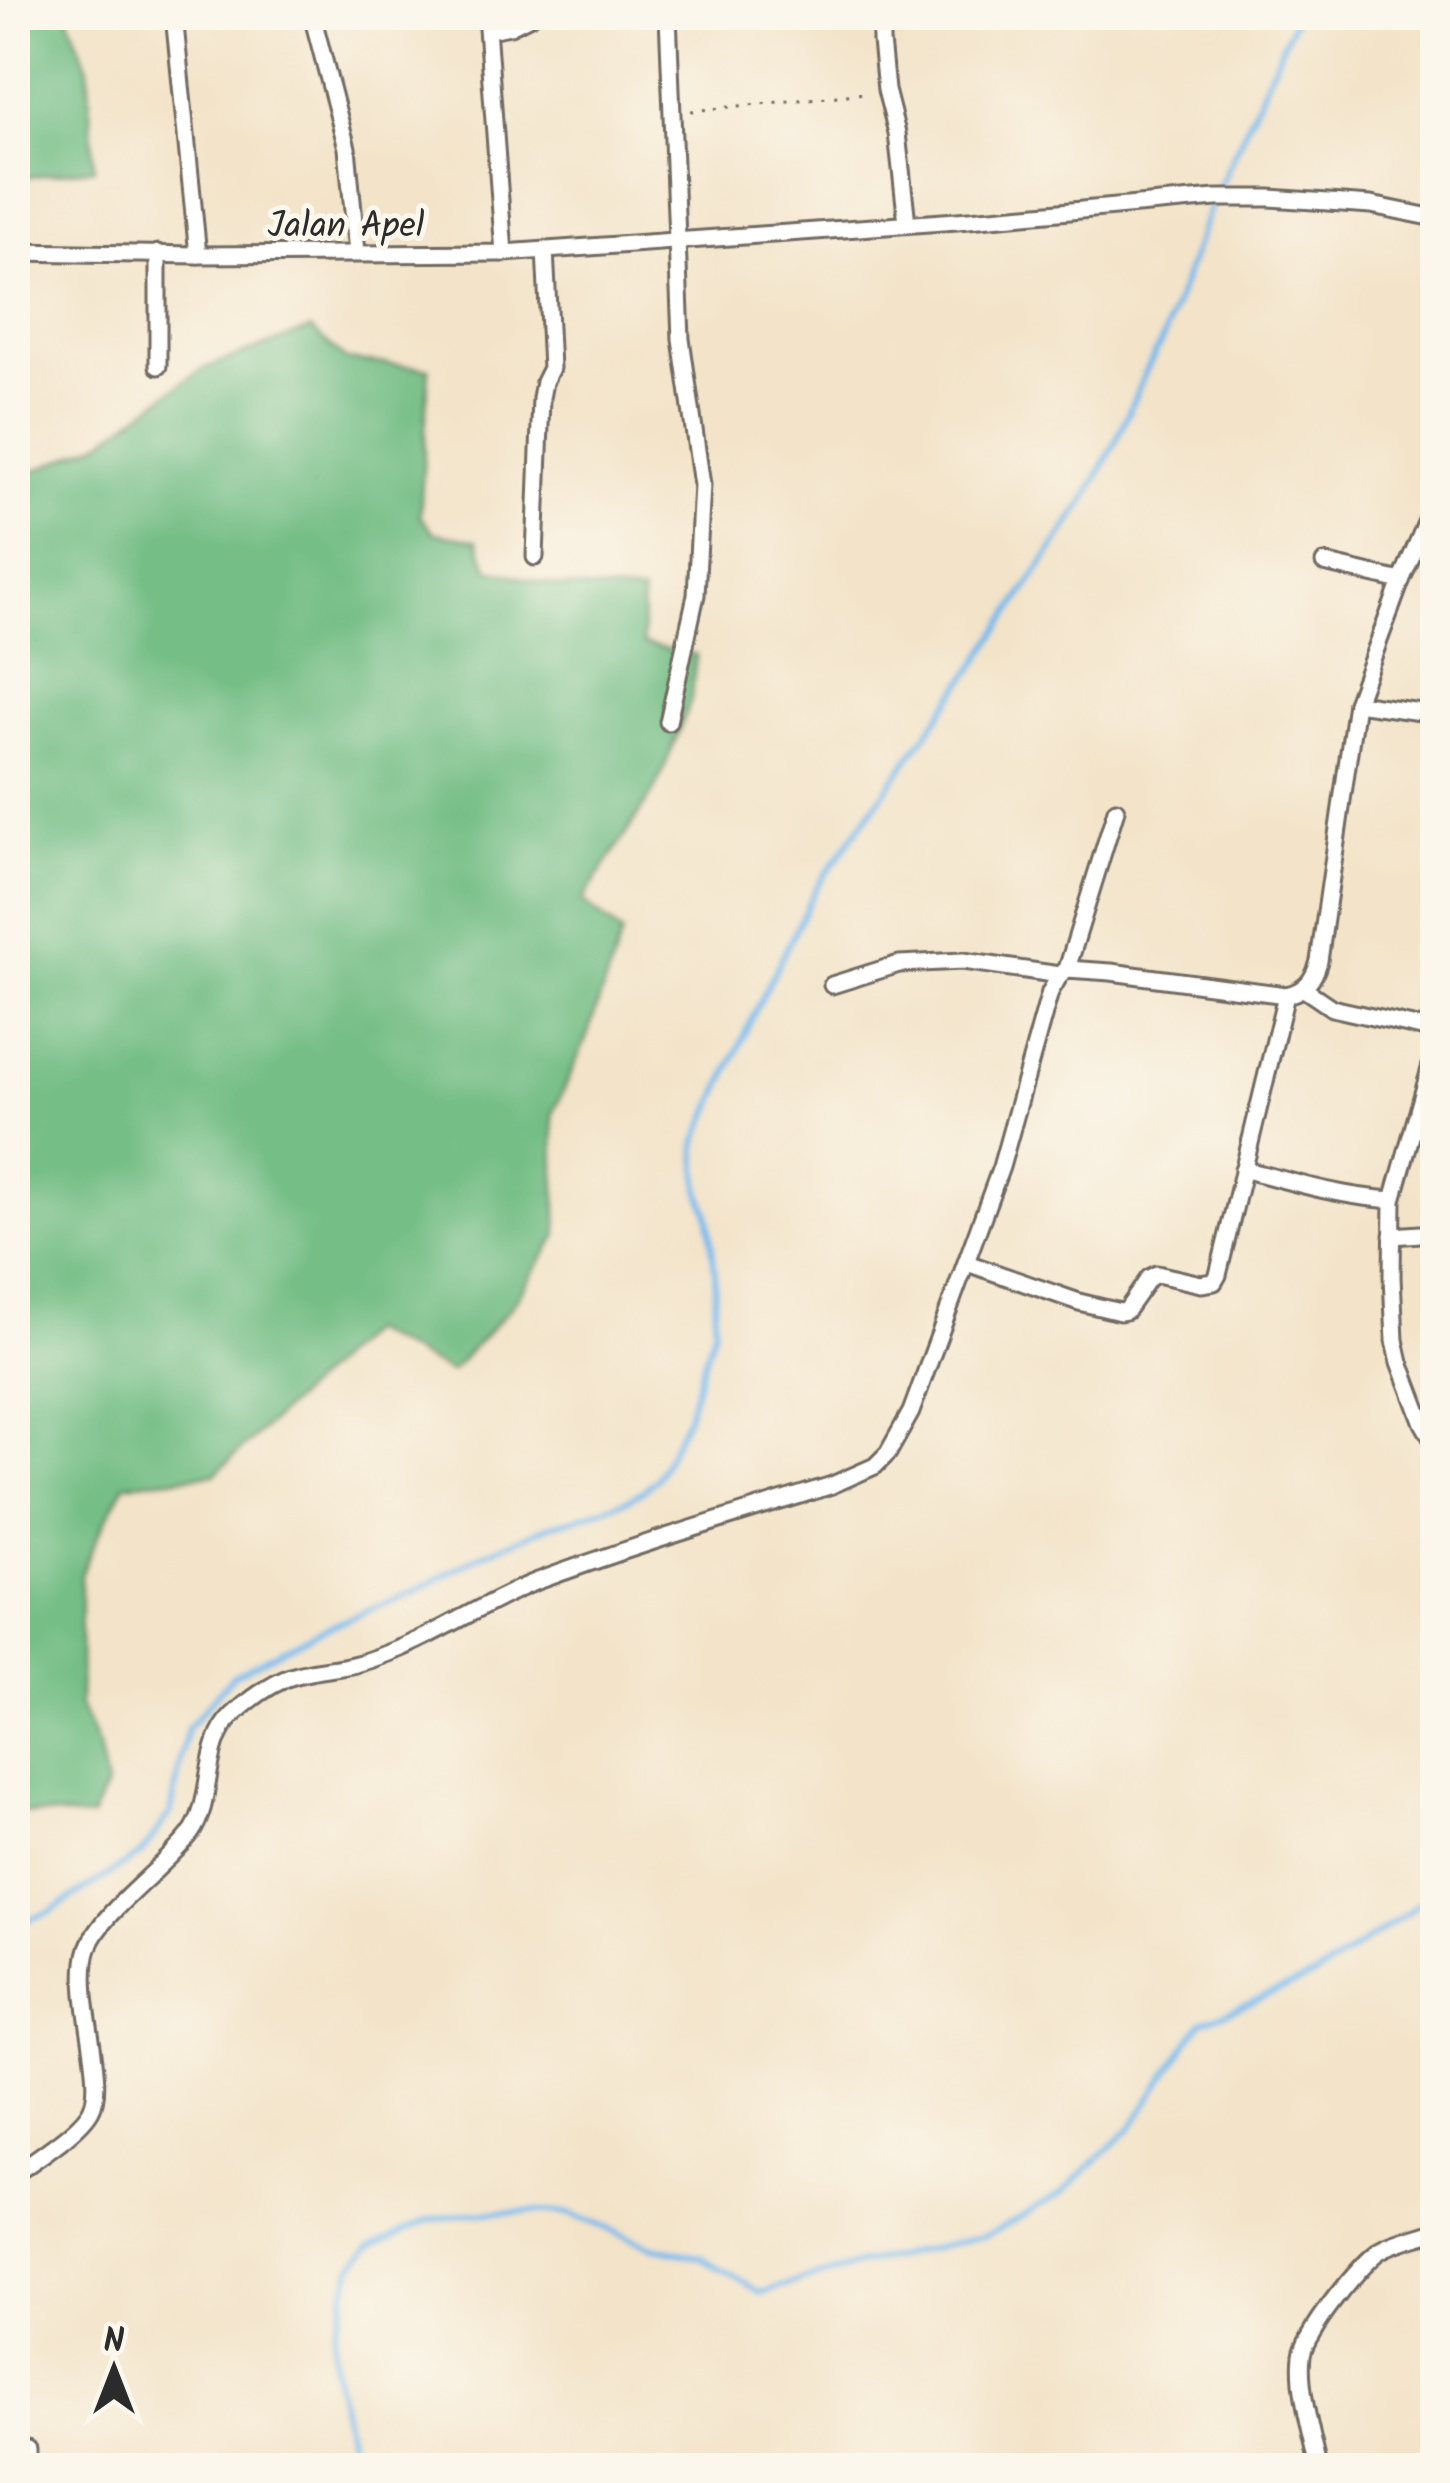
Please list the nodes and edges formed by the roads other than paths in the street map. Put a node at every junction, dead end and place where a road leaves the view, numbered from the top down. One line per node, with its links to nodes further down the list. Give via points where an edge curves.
1 (174, 15): 15 (street)
2 (312, 15): 13 (street, via 347,148)
3 (532, 15): 6 (street, via 510,26)
4 (668, 15): 9 (street)
5 (881, 15): 8 (street)
6 (487, 23): 14 (street)
7 (1435, 218): 8 (street, Jalan Apel, via 1371,205 1216,198)
8 (908, 223): 9 (street, Jalan Apel)
9 (676, 239): 10 (street, Jalan Apel); 23 (street, via 702,485 696,595)
10 (545, 250): 14 (street, Jalan Apel); 18 (street, via 550,368)
11 (15, 252): 12 (street, Jalan Apel)
12 (158, 253): 15 (street, Jalan Apel); 16 (street)
13 (357, 254): 14 (street, Jalan Apel); 15 (street, Jalan Apel)
14 (504, 254)
15 (198, 255)
16 (158, 366)
17 (1435, 502): 20 (street)
18 (535, 557)
19 (1324, 562): 20 (street)
20 (1401, 581): 21 (street)
21 (1356, 703): 22 (street); 27 (street, via 1319,962)
22 (1435, 714)
23 (668, 722)
24 (1116, 809): 25 (street)
25 (1064, 972): 26 (street, via 941,962 878,968); 28 (street); 35 (street, via 1050,992)
26 (832, 985)
27 (1304, 989): 28 (street); 29 (street, via 1332,1008)
28 (1286, 995): 31 (street)
29 (1435, 1030)
30 (1435, 1051): 32 (street)
31 (1243, 1169): 32 (street); 35 (street, via 1214,1282 1157,1274 1120,1312)
32 (1393, 1200): 34 (street)
33 (1435, 1233): 34 (street)
34 (1392, 1237): 36 (street, via 1395,1340)
35 (968, 1263): 37 (street, via 911,1412 875,1466 533,1582 402,1648 286,1679 230,1718 194,1830 89,1946 84,1991 96,2094 90,2114)
36 (1435, 1444)
37 (15, 2174)
38 (1435, 2231): 41 (street, via 1374,2255 1303,2344)
39 (28, 2449): 40 (street)
40 (28, 2468)
41 (1319, 2468)

